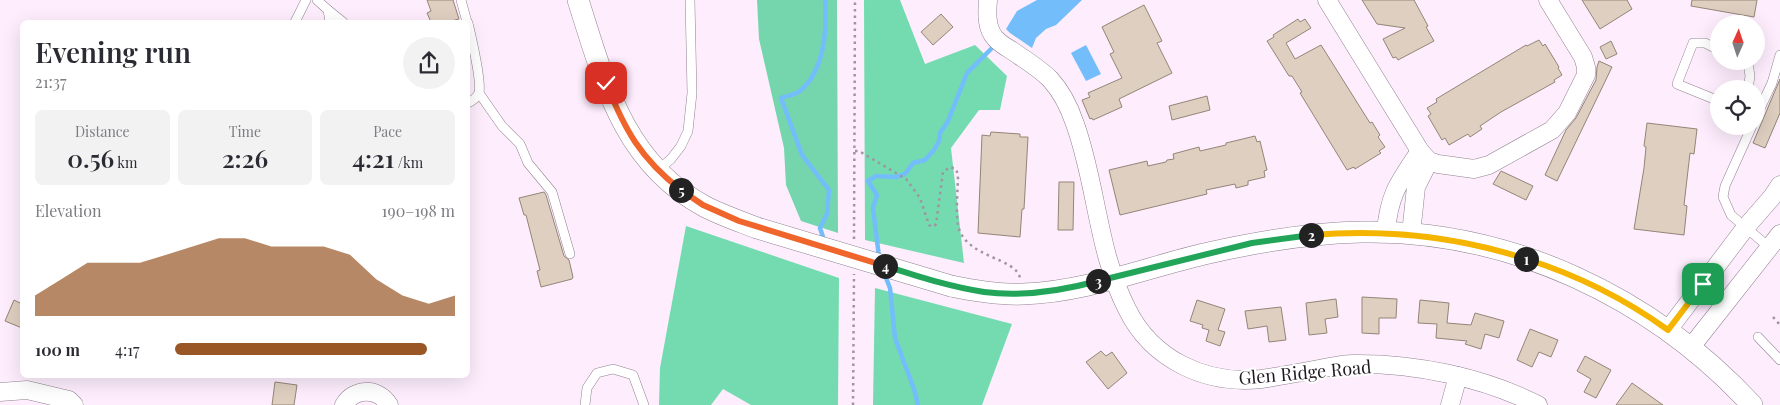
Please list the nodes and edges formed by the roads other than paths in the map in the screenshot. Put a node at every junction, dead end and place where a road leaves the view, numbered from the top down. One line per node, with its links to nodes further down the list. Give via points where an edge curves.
1 (306, 0): 10 (lane)
2 (317, 0): 9 (lane)
3 (461, 0): 13 (lane)
4 (578, 0): 23 (street, via 621,119 643,155)
5 (690, 0): 23 (lane, via 692,93 688,131 671,159)
6 (988, 0): 30 (street, Glen Ridge Road, via 987,18 995,39 1051,80 1072,114 1084,148)
7 (1327, 0): 22 (street)
8 (1548, 0): 22 (street, via 1586,66 1586,75 1567,113 1552,130 1489,165 1474,169 1438,164)
9 (328, 10): 11 (lane); 12 (lane)
10 (296, 20)
11 (330, 20)
12 (340, 20)
13 (466, 20)
14 (470, 38): 17 (lane)
15 (1710, 46): 18 (lane, via 1693,44 1677,84)
16 (1780, 55): 19 (lane)
17 (479, 93): 20 (lane); 29 (lane, via 502,126 520,144 528,163 552,192)
18 (1710, 97)
19 (1765, 98)
20 (470, 102)
21 (1748, 135): 25 (lane, via 1725,186 1723,198 1731,215)
22 (1424, 156): 26 (street, via 1391,197); 27 (street, via 1416,188)
23 (658, 170): 30 (street, bridge, via 703,205 757,228 951,286 1024,294)
24 (1780, 186): 25 (street)
25 (1746, 227): 28 (lane); 31 (street)
26 (1386, 232): 27 (street); 30 (street, via 1276,239)
27 (1411, 234): 31 (street, via 1502,251 1546,265 1590,283)
28 (1775, 241): 33 (street)
29 (570, 254)
30 (1112, 278): 35 (street, Glen Ridge Road, via 1138,328 1150,341 1170,358 1207,375 1259,379 1350,364 1406,366)
31 (1668, 330): 33 (street)
32 (1758, 337): 34 (lane)
33 (1691, 347): 44 (street)
34 (1780, 360)
35 (1458, 376): 42 (street); 43 (street, Glen Ridge Road)
36 (0, 392): 37 (street, via 27,390 69,400)
37 (74, 405)
38 (344, 405): 39 (street, via 350,397 366,391 382,396)
39 (389, 405)
40 (585, 405): 41 (lane, via 587,388 597,373 613,369 633,376)
41 (644, 405)
42 (1450, 405)
43 (1538, 405)
44 (1752, 405)

